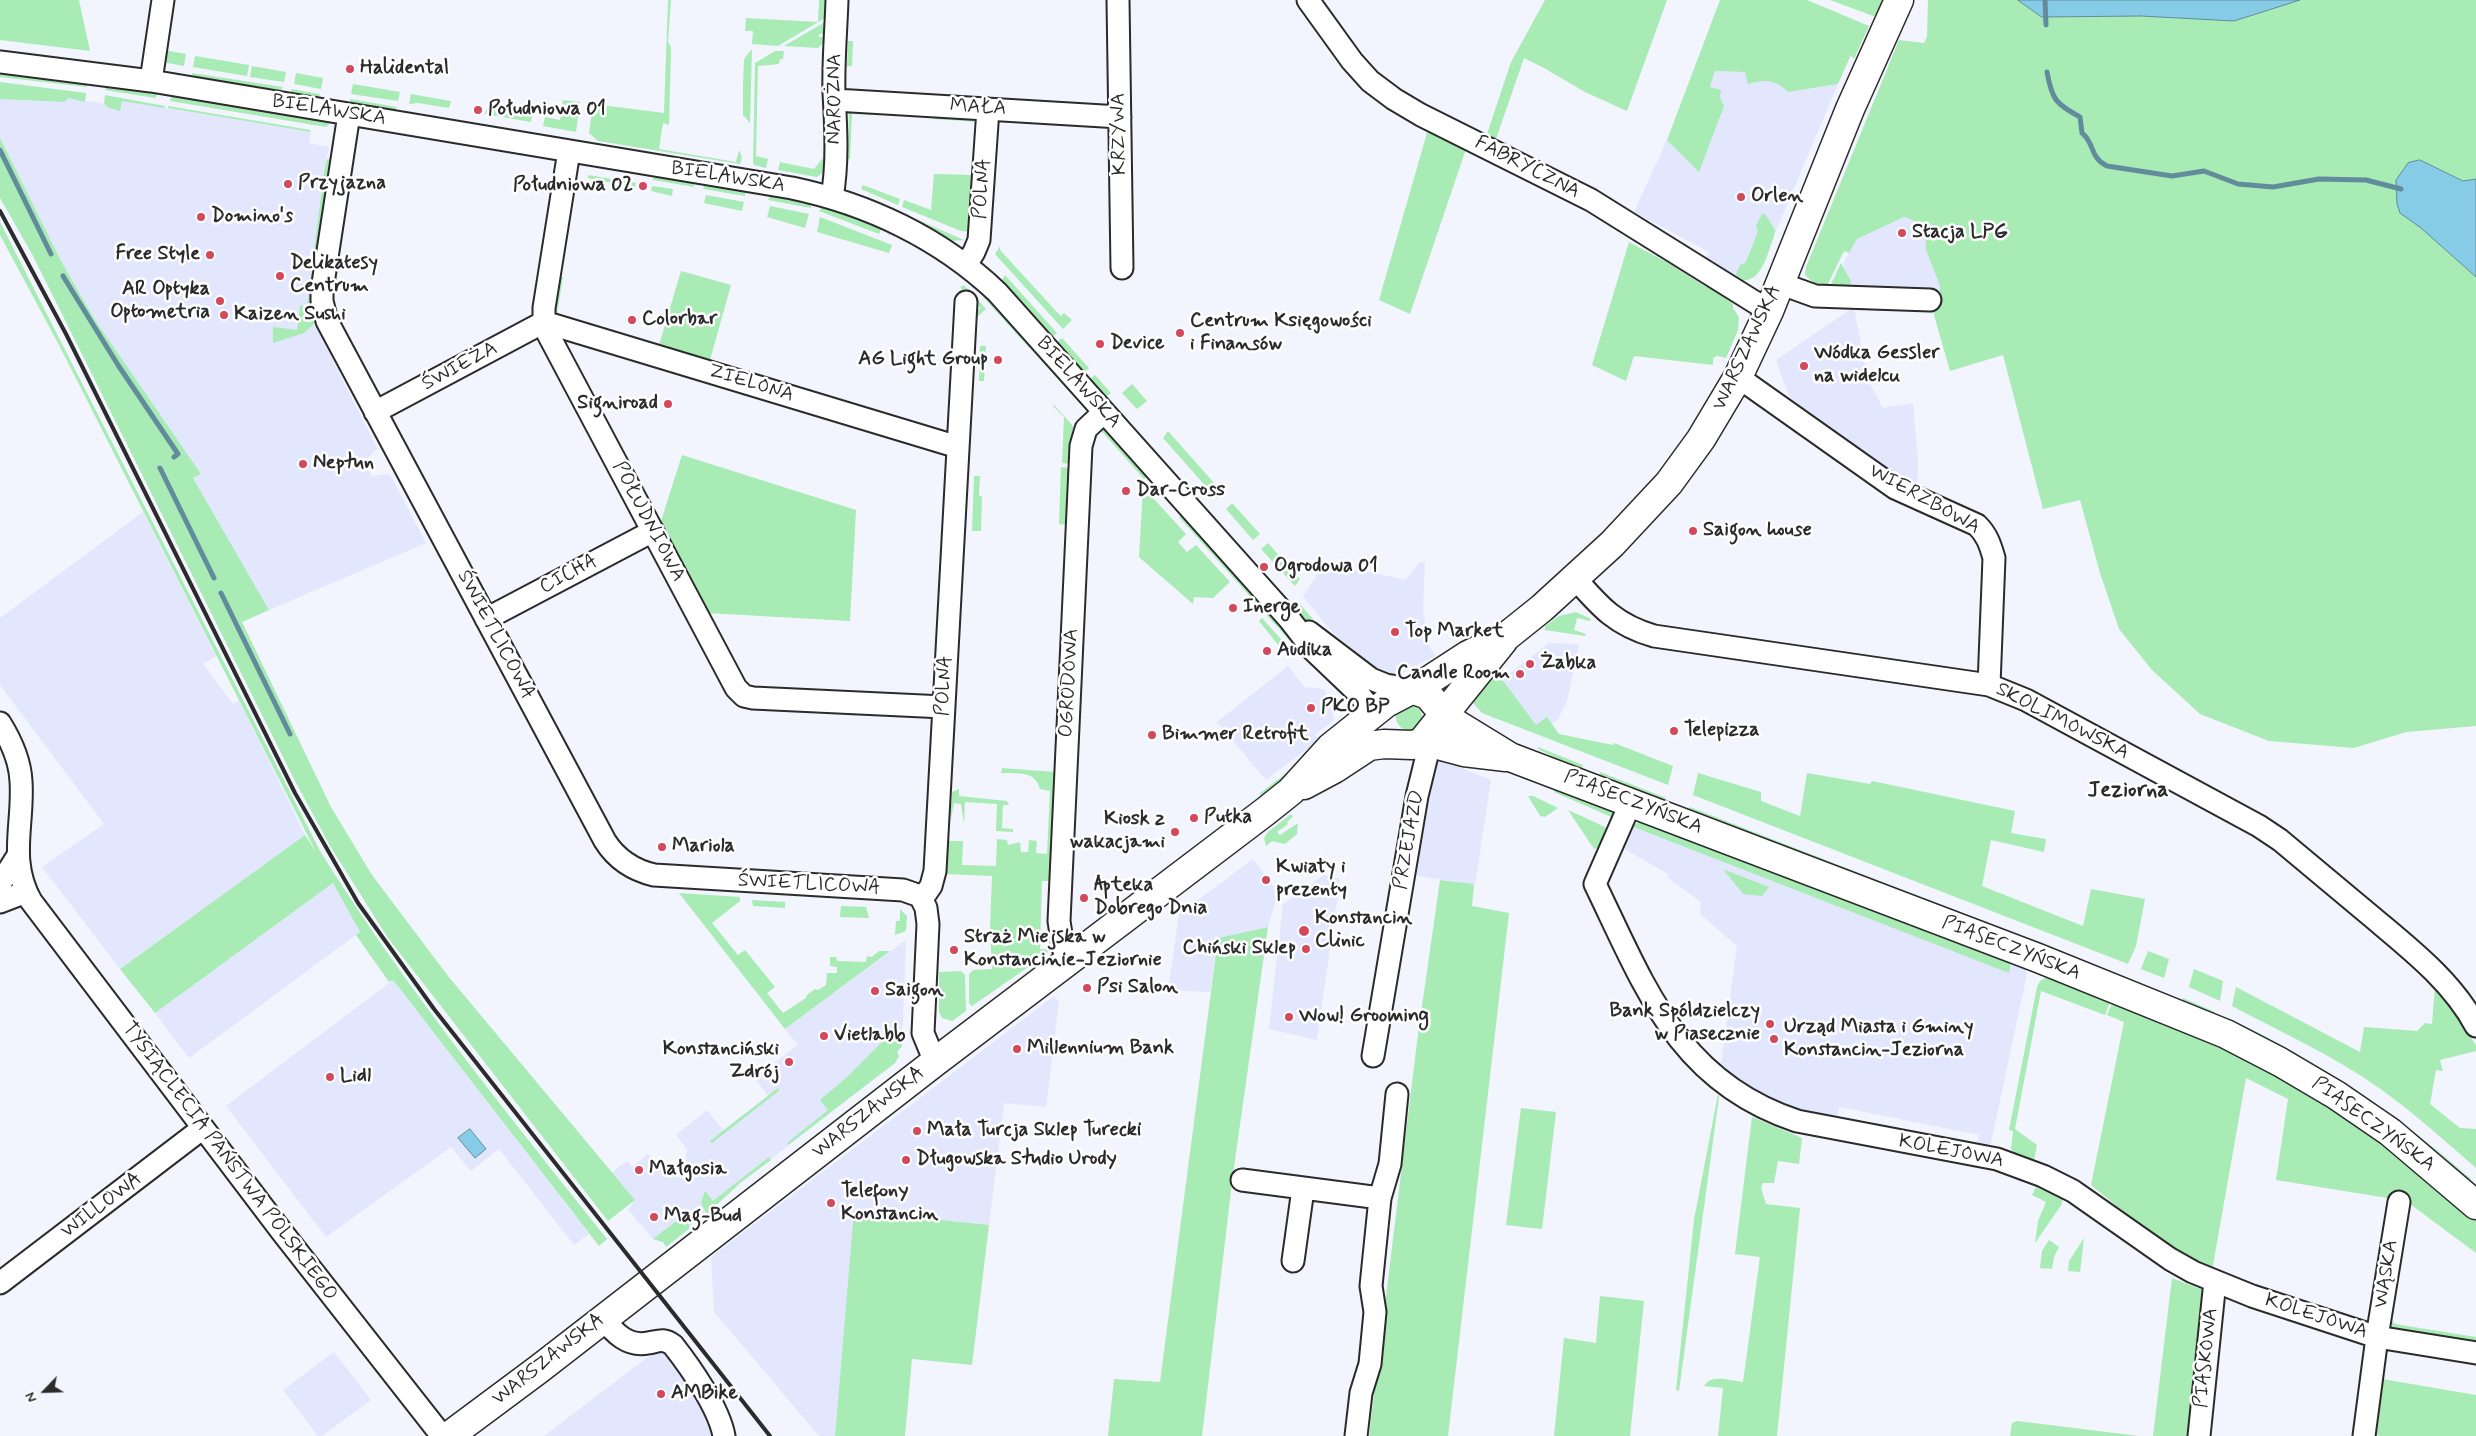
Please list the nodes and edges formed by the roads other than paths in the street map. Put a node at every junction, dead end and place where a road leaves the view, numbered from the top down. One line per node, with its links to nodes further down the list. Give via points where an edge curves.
1 (163, 0): 7 (street)
2 (837, 0): 8 (street, NAROŻNA)
3 (1118, 0): 11 (street, KRZYWA)
4 (1308, 0): 19 (street, FABRYCZNA, via 1352,61 1370,81 1394,99 1591,200)
5 (1897, 6): 16 (main road, WARSZAWSKA, via 1850,109)
6 (0, 62): 7 (street, BIELAWSKA)
7 (151, 81): 10 (street, BIELAWSKA)
8 (835, 100): 9 (street, MAŁA); 13 (street, NAROŻNA, via 836,173)
9 (988, 109): 11 (street, MAŁA); 14 (street, POLNA, via 979,240)
10 (349, 114): 12 (street, BIELAWSKA); 22 (street, ŚWIETLICOWA, via 322,301 330,327)
11 (1120, 117): 15 (street, KRZYWA)
12 (569, 151): 13 (street, BIELAWSKA, via 792,188); 20 (street, POŁUDNIOWA)
13 (832, 198): 14 (street, BIELAWSKA, via 902,225)
14 (966, 265): 23 (street, BIELAWSKA, via 1004,300)
15 (1122, 268)
16 (1780, 283): 17 (street, via 1815,296); 19 (main road, WARSZAWSKA)
17 (1930, 300)
18 (966, 302): 24 (street, POLNA)
19 (1769, 311): 21 (main road, WARSZAWSKA)
20 (544, 322): 22 (street, ŚWIEŻA); 24 (street, ZIELONA); 25 (street, POŁUDNIOWA)
21 (1738, 377): 26 (main road, WARSZAWSKA, via 1701,439 1669,484); 30 (street, WIERZBOWA, via 1895,488 1977,525 1989,538 1994,558)
22 (375, 412): 27 (street, ŚWIETLICOWA)
23 (1104, 412): 28 (street, BIELAWSKA); 45 (street, OGRODOWA, via 1086,429 1081,446 1059,921 1063,948)
24 (958, 447): 32 (street, POLNA)
25 (653, 531): 27 (street, CICHA); 32 (street, POŁUDNIOWA, via 736,688 744,696)
26 (1576, 578): 29 (main road, WARSZAWSKA); 30 (street, SKOLIMOWSKA, via 1609,615 1626,626 1654,636)
27 (486, 619): 43 (street, ŚWIETLICOWA, via 605,841 623,862 654,875 903,890)
28 (1290, 620): 31 (street, BIELAWSKA, via 1371,679); 33 (street, BIELAWSKA, via 1321,659 1358,693)
29 (1507, 636): 31 (main road, WARSZAWSKA); 34 (main road, WARSZAWSKA)
30 (1989, 684): 46 (street, SKOLIMOWSKA, via 2055,715 2280,840 2435,972)
31 (1411, 689): 33 (main road, WARSZAWSKA); 34 (main road, PIASECZYŃSKA, via 1428,695)
32 (944, 707): 43 (street, POLNA, via 934,877)
33 (1374, 713): 36 (main road, via 1386,727); 38 (main road, WARSZAWSKA, via 1324,752)
34 (1442, 714): 36 (main road, WARSZAWSKA); 37 (main road, PIASECZYŃSKA)
35 (0, 723): 40 (street, via 14,750 22,779)
36 (1419, 744): 37 (main road, PIASECZYŃSKA); 38 (main road, WARSZAWSKA, via 1370,746); 47 (street, PRZEJAZD, via 1417,796)
37 (1510, 757): 39 (main road, PIASECZYŃSKA)
38 (1291, 791): 45 (main road, WARSZAWSKA)
39 (1631, 802): 55 (main road, PIASECZYŃSKA, via 2038,958 2226,1034 2344,1100 2390,1132); 57 (street, KOLEJOWA, via 1595,884 1651,1000 1678,1039 1717,1079 1752,1102 1797,1121 1997,1159 2044,1176 2073,1191 2170,1259)
40 (17, 857): 41 (street); 42 (street, TYSIĄCLECIA PAŃSTWA POLSKIEGO)
41 (0, 884)
42 (25, 888): 44 (street); 50 (street, TYSIĄCLECIA PAŃSTWA POLSKIEGO, via 41,916)
43 (922, 899): 48 (street, via 928,924 923,1033)
44 (0, 902)
45 (1070, 961): 48 (main road, WARSZAWSKA)
46 (2475, 1022)
47 (1373, 1056)
48 (935, 1062): 59 (main road, WARSZAWSKA)
49 (1397, 1094): 53 (street, via 1390,1164)
50 (203, 1128): 58 (street, WILLOWA); 62 (street, TYSIĄCLECIA PAŃSTWA POLSKIEGO)
51 (1242, 1180): 52 (street)
52 (1303, 1189): 53 (street); 56 (street)
53 (1380, 1198): 65 (street, via 1371,1286 1375,1312 1370,1364 1361,1393)
54 (2399, 1202): 60 (street, WĄSKA)
55 (2476, 1206)
56 (1293, 1261)
57 (2215, 1281): 60 (street, KOLEJOWA); 66 (street, PIASKOWA)
58 (0, 1283)
59 (603, 1318): 63 (main road, WARSZAWSKA); 64 (street, via 620,1338 633,1343 660,1340 673,1345 707,1398)
60 (2377, 1337): 61 (street, KOLEJOWA); 67 (street, WĄSKA)
61 (2476, 1353)
62 (442, 1436)
63 (449, 1436)
64 (724, 1436)
65 (1356, 1436)
66 (2199, 1436)
67 (2364, 1436)

